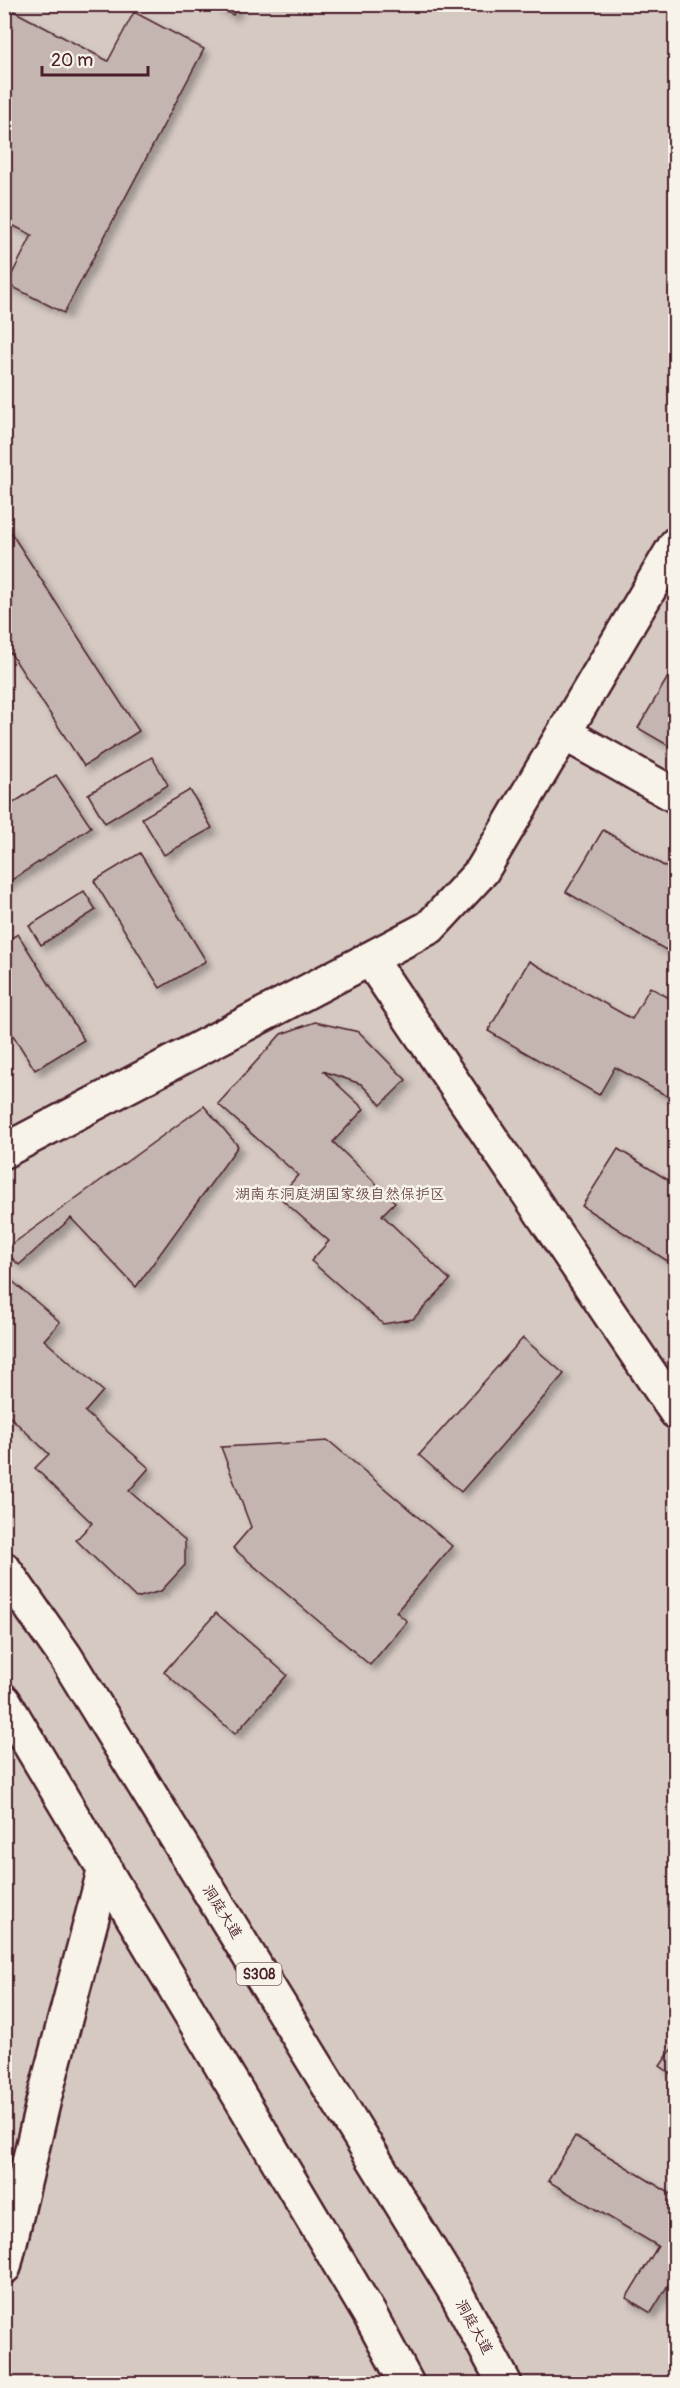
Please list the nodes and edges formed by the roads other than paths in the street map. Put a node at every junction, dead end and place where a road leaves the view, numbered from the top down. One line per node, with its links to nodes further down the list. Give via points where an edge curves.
1 (675, 544): 2 (street)
2 (564, 733): 3 (street); 4 (street, via 482,871 430,927)
3 (675, 796)
4 (370, 959): 5 (street); 6 (street)
5 (4, 1151)
6 (675, 1412)
7 (4, 1569): 12 (street, 洞庭大道 / S308, via 71,1666 456,2293)
8 (4, 1701): 9 (street)
9 (105, 1868): 10 (street); 11 (street, via 370,2315)
10 (4, 2267)
11 (406, 2384)
12 (505, 2384)

